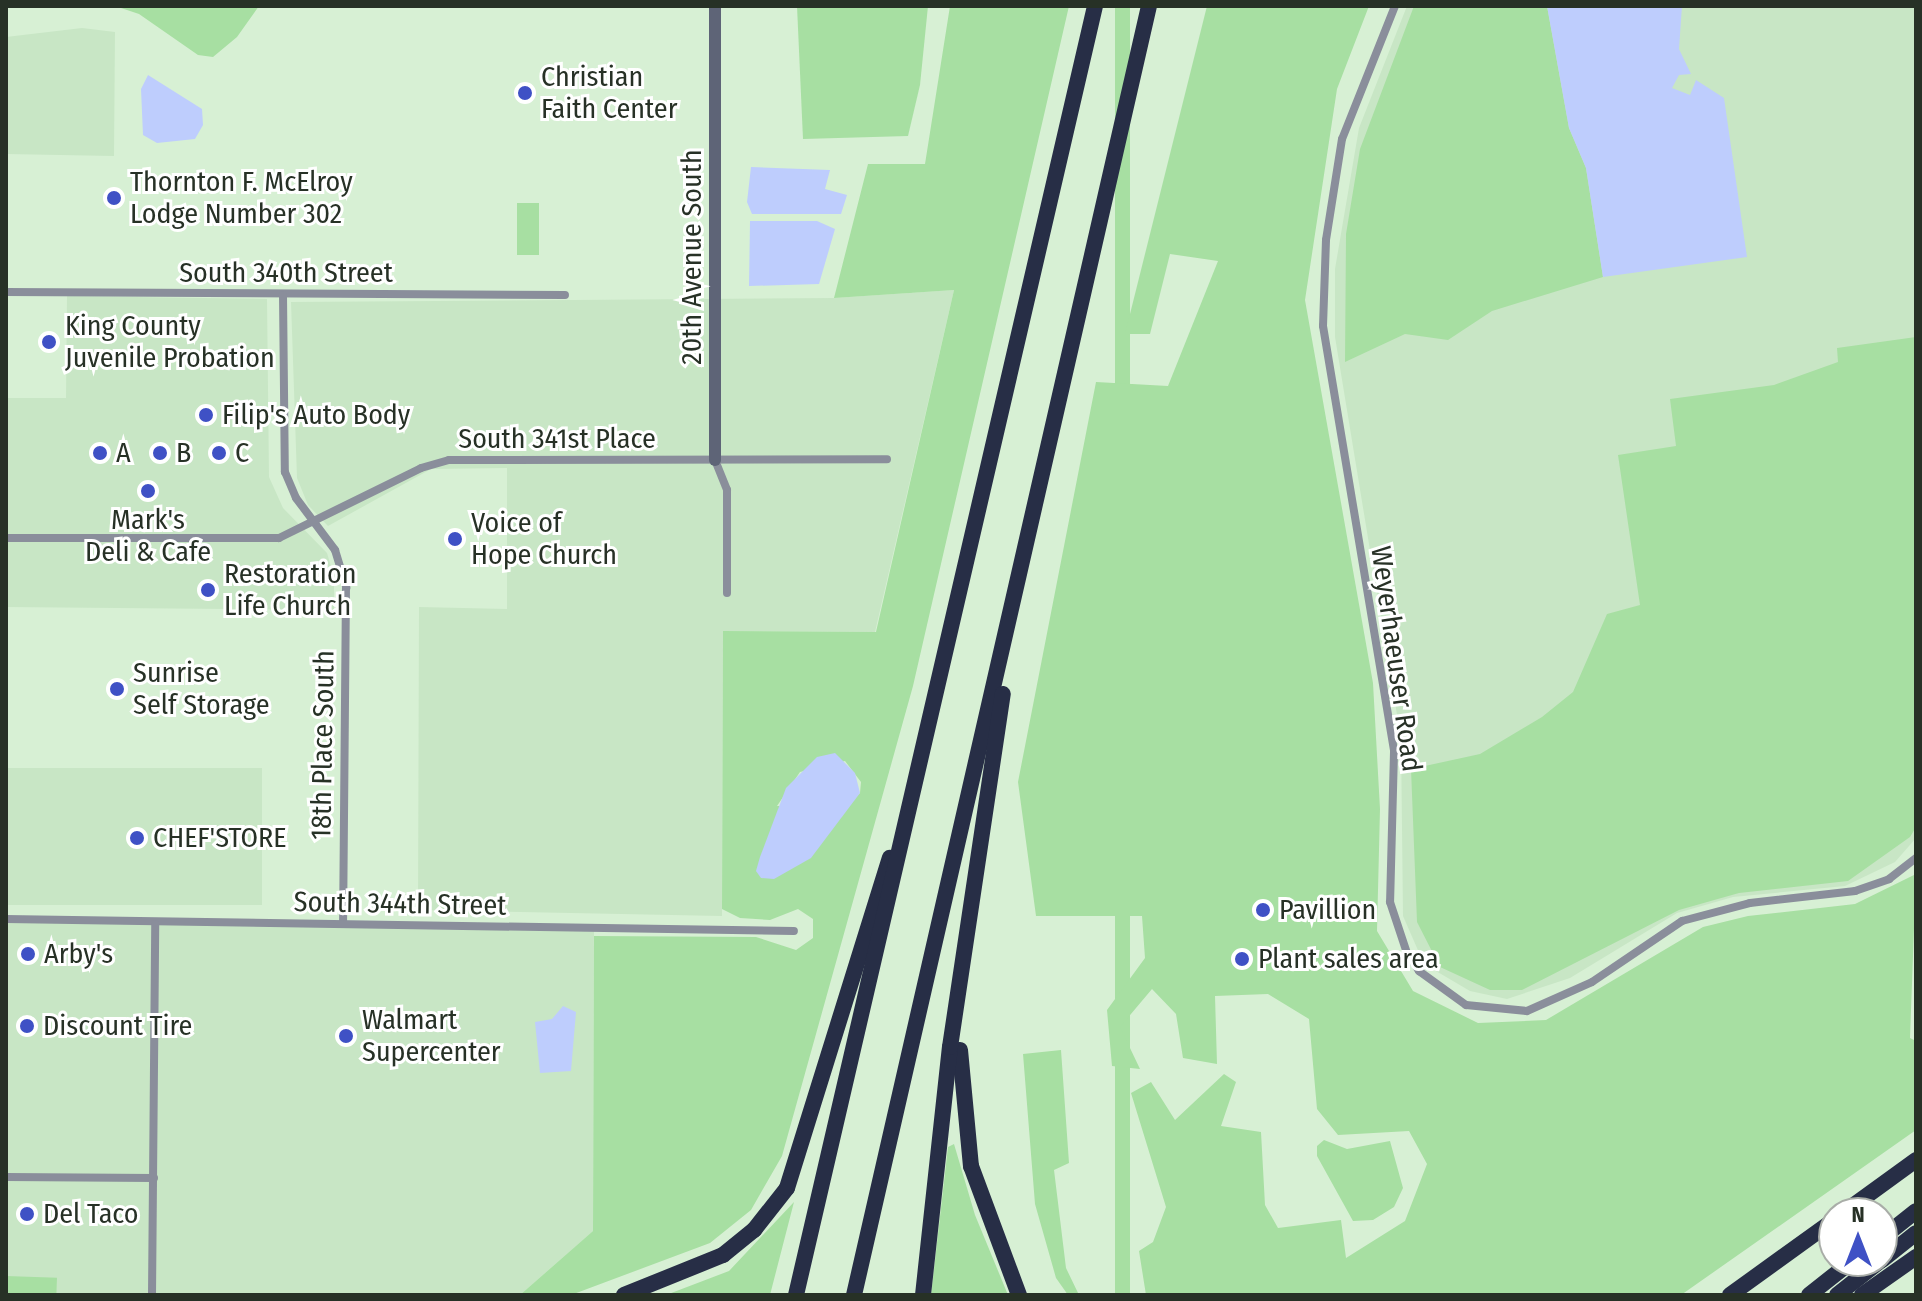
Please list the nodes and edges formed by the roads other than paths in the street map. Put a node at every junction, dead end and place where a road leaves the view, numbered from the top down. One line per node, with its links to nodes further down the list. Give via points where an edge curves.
1 (715, 6): 9 (street, 20th Avenue South)
2 (1095, 6): 14 (highway)
3 (1149, 6): 12 (highway)
4 (1395, 6): 15 (street, Weyerhaeuser Road, via 1342,139 1326,240 1323,326 1394,752 1390,902 1407,953 1419,971 1466,1005 1527,1011 1592,982 1682,921 1750,903 1855,891 1889,879)
5 (6, 292): 6 (street, South 340th Street)
6 (283, 295): 7 (street, South 340th Street); 10 (street, 18th Place South, via 284,467)
7 (565, 295)
8 (887, 459): 9 (street, South 341st Place)
9 (715, 460): 10 (street, South 341st Place, via 449,460 421,468); 13 (street, via 727,490)
10 (314, 524): 11 (street, South 341st Place, via 273,539); 18 (street, 18th Place South, via 341,560 346,587)
11 (6, 538)
12 (1026, 549): 20 (highway); 36 (highway)
13 (727, 593)
14 (927, 744): 33 (highway); 35 (highway, via 787,1188 754,1230 723,1255)
15 (1916, 858)
16 (6, 919): 17 (street, South 344th Street)
17 (155, 924): 18 (street, South 344th Street); 23 (street)
18 (343, 924): 19 (street, South 344th Street)
19 (794, 931)
20 (963, 972): 37 (highway); 38 (highway, via 959,1062 966,1144 984,1211)
21 (1916, 1160): 24 (highway)
22 (6, 1177): 23 (street)
23 (154, 1178): 34 (street)
24 (1865, 1197)
25 (1916, 1211): 26 (highway)
26 (1898, 1225)
27 (1818, 1232): 39 (highway)
28 (1916, 1233): 29 (highway)
29 (1898, 1247)
30 (1916, 1257): 42 (highway)
31 (1832, 1277): 40 (highway)
32 (1860, 1277): 41 (highway)
33 (796, 1293)
34 (152, 1295)
35 (624, 1295)
36 (854, 1295)
37 (923, 1295)
38 (1019, 1295)
39 (1730, 1295)
40 (1809, 1295)
41 (1837, 1295)
42 (1862, 1295)

